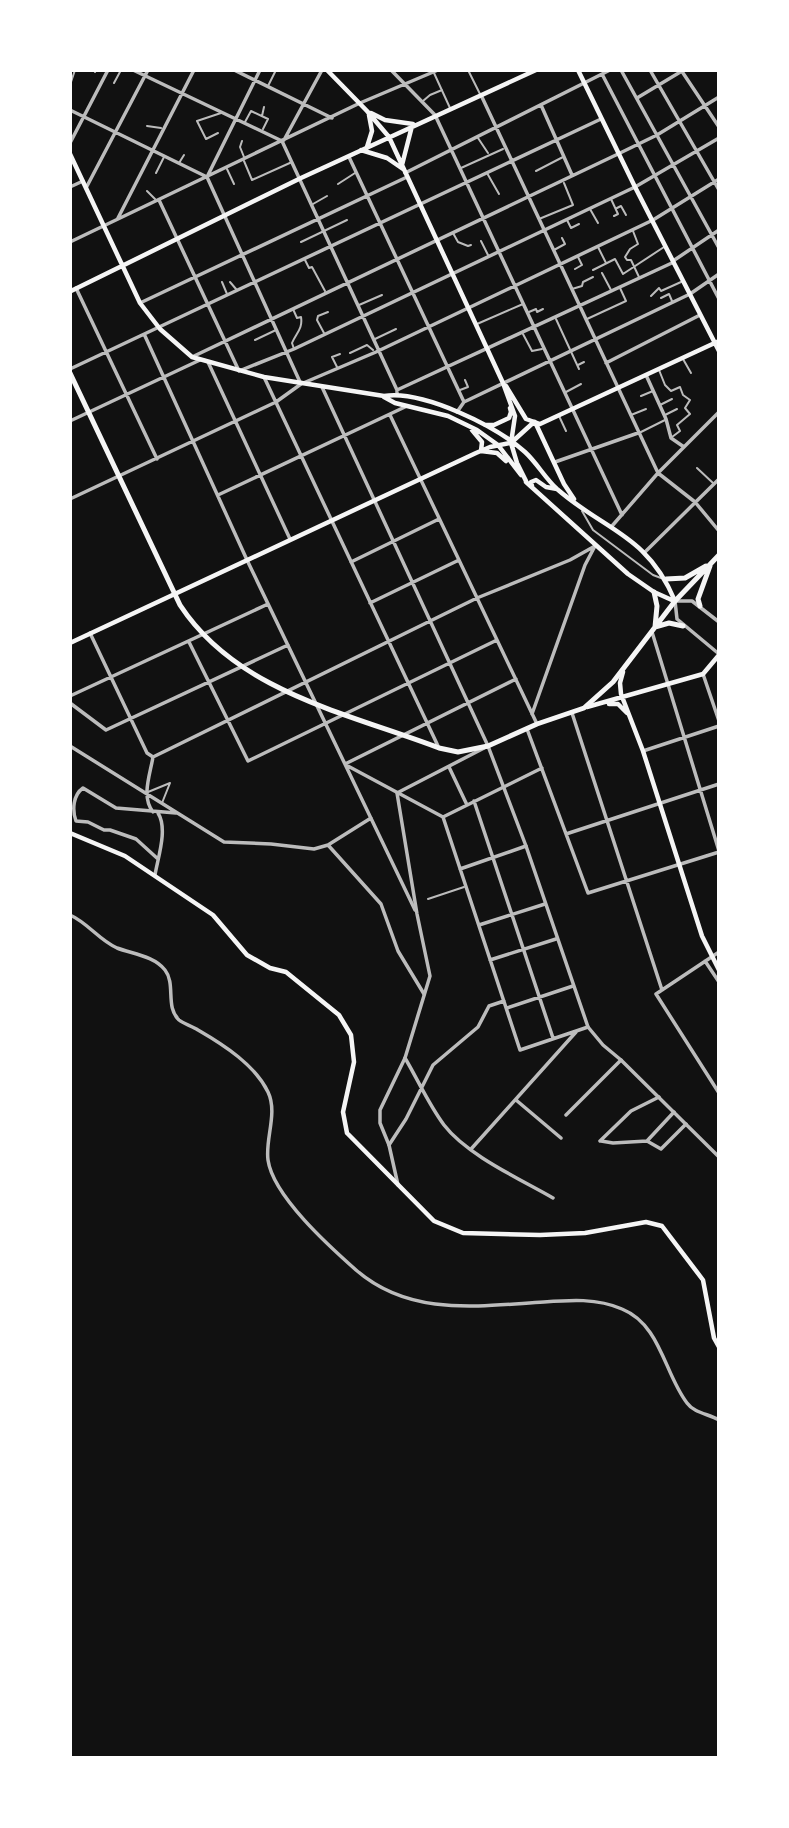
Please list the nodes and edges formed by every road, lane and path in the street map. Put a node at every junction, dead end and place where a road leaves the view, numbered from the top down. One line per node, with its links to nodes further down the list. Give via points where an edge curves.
1 (75, 70): 23 (lane)
2 (108, 70): 48 (street)
3 (121, 70): 25 (lane)
4 (133, 70): 22 (street)
5 (148, 70): 22 (street)
6 (194, 70): 32 (street)
7 (234, 70): 24 (street)
8 (260, 70): 24 (street)
9 (276, 70): 30 (lane)
10 (325, 70): 37 (main road); 38 (street)
11 (391, 70): 28 (street)
12 (468, 70): 33 (lane)
13 (536, 70): 33 (main road)
14 (578, 70): 26 (main road)
15 (610, 70): 21 (street)
16 (621, 70): 35 (street)
17 (650, 70): 29 (street)
18 (690, 70): 20 (street)
19 (436, 71): 28 (street); 31 (lane)
20 (683, 72): 29 (street); 40 (street)
21 (602, 74): 26 (street); 70 (street)
22 (145, 76): 32 (street); 59 (street)
23 (71, 77): 27 (lane)
24 (255, 80): 30 (street); 50 (street)
25 (114, 83)
26 (583, 83): 39 (street); 51 (main road)
27 (70, 85)
28 (405, 85): 36 (street); 37 (street)
29 (659, 86): 35 (street); 52 (street)
30 (268, 87): 38 (street)
31 (442, 90): 36 (lane); 42 (lane)
32 (181, 93): 45 (street); 57 (street)
33 (480, 94): 42 (main road); 58 (street)
34 (719, 97): 40 (street)
35 (637, 98): 62 (street)
36 (422, 102): 46 (street)
37 (360, 103): 44 (main road); 49 (street)
38 (304, 104): 49 (street); 68 (street)
39 (541, 105): 58 (street); 66 (street)
40 (705, 106): 52 (street); 56 (street)
41 (264, 107): 47 (lane)
42 (450, 108): 46 (main road)
43 (70, 110): 48 (street)
44 (368, 111): 54 (main road, via 385,120); 63 (main road); 71 (main road, via 372,127)
45 (222, 113): 50 (street); 61 (lane, via 197,121 206,139)
46 (435, 115): 54 (main road); 74 (street)
47 (262, 116): 53 (lane, via 251,111); 60 (lane, via 268,119)
48 (84, 117): 59 (street); 69 (street)
49 (332, 118): 68 (street)
50 (236, 119): 53 (street); 97 (street)
51 (601, 119): 66 (street); 78 (main road)
52 (679, 122): 62 (street); 75 (street)
53 (244, 123): 60 (street)
54 (413, 125): 63 (main road); 90 (main road)
55 (147, 126): 57 (lane)
56 (719, 127)
57 (163, 129): 73 (street)
58 (496, 129): 64 (street); 72 (street)
59 (116, 132): 73 (street); 108 (street)
60 (262, 132): 68 (street)
61 (218, 133)
62 (657, 135): 70 (street); 87 (street)
63 (389, 137): 71 (main road); 90 (main road)
64 (478, 138): 74 (street); 77 (lane)
65 (719, 138): 75 (street)
66 (556, 140): 82 (street); 84 (street)
67 (242, 141): 83 (lane)
68 (282, 141): 83 (street); 85 (street)
69 (70, 143)
70 (639, 144): 78 (street); 96 (street)
71 (364, 148): 81 (main road); 90 (main road)
72 (505, 148): 77 (lane); 84 (street)
73 (153, 150): 80 (street); 127 (street)
74 (452, 150): 89 (street); 90 (street)
75 (697, 152): 87 (street); 103 (street)
76 (70, 154): 101 (main road)
77 (488, 154): 89 (lane)
78 (618, 154): 95 (street); 107 (main road)
79 (184, 155): 86 (lane)
80 (164, 156): 86 (street); 93 (lane)
81 (348, 156): 94 (street); 98 (main road)
82 (564, 157): 91 (lane); 95 (street)
83 (244, 159): 85 (lane, via 253,180); 88 (street)
84 (511, 161): 92 (street); 114 (street)
85 (292, 162): 98 (street)
86 (179, 163): 97 (street)
87 (673, 167): 96 (street); 116 (street)
88 (226, 168): 97 (street); 104 (lane)
89 (460, 169): 102 (street)
90 (405, 171): 113 (street); 118 (main road)
91 (536, 171)
92 (487, 172): 102 (street); 111 (lane)
93 (156, 173)
94 (356, 173): 105 (lane); 113 (street)
95 (572, 175): 100 (street)
96 (655, 176): 107 (street); 121 (street)
97 (207, 177): 117 (street); 123 (street)
98 (300, 177): 119 (street); 123 (main road)
99 (719, 179): 103 (street)
100 (562, 180): 114 (street); 129 (lane, via 573,205)
101 (83, 181): 106 (street); 108 (main road)
102 (466, 182): 118 (street); 126 (street)
103 (714, 182): 109 (street); 116 (street)
104 (234, 184)
105 (338, 184)
106 (70, 187)
107 (635, 187): 115 (street); 132 (main road)
108 (86, 188): 136 (main road)
109 (719, 190)
110 (147, 191): 117 (lane)
111 (499, 194)
112 (327, 196): 119 (lane)
113 (367, 196): 128 (street); 133 (street)
114 (527, 197): 126 (street); 129 (street)
115 (610, 198): 120 (street); 122 (lane)
116 (691, 198): 121 (street); 142 (street)
117 (158, 200): 127 (street); 143 (street)
118 (419, 203): 133 (street); 145 (main road)
119 (312, 204): 128 (street)
120 (590, 208): 130 (street); 134 (lane)
121 (672, 208): 132 (street); 153 (street)
122 (616, 209): 124 (lane, via 621,206); 125 (lane)
123 (224, 215): 143 (main road); 157 (street)
124 (626, 215)
125 (614, 216)
126 (483, 218): 141 (street); 156 (street)
127 (118, 219): 136 (street)
128 (319, 219): 137 (street); 157 (street)
129 (538, 219): 138 (street)
130 (567, 219): 135 (lane, via 571,228); 138 (street)
131 (347, 220): 137 (lane)
132 (653, 220): 139 (street); 150 (main road)
133 (380, 223): 151 (street); 160 (street)
134 (598, 223)
135 (579, 224)
136 (104, 226): 147 (street); 165 (main road)
137 (324, 230): 148 (lane); 151 (street)
138 (544, 230): 155 (street); 156 (street)
139 (632, 230): 152 (street); 167 (lane, via 638,244 626,254)
140 (719, 230): 142 (street)
141 (453, 232): 145 (street); 149 (lane, via 458,242)
142 (712, 235): 153 (street); 154 (street)
143 (178, 237): 165 (main road); 172 (street)
144 (562, 238): 155 (lane, via 565,244)
145 (435, 240): 160 (street); 170 (main road)
146 (481, 240): 158 (lane)
147 (70, 242)
148 (300, 242)
149 (471, 245)
150 (666, 245): 162 (main road); 167 (lane)
151 (331, 246): 161 (street); 175 (street)
152 (598, 247): 159 (street); 163 (lane)
153 (692, 248): 162 (street); 177 (street)
154 (719, 248)
155 (553, 250): 164 (street)
156 (499, 251): 158 (street); 181 (street)
157 (243, 255): 172 (street); 180 (street)
158 (488, 256): 170 (street)
159 (577, 256): 164 (street); 166 (lane, via 582,265)
160 (396, 258): 175 (street); 188 (street)
161 (304, 259): 180 (street); 186 (lane)
162 (674, 262): 174 (street); 176 (main road)
163 (606, 264): 167 (lane, via 615,259 623,274); 168 (lane)
164 (559, 265): 181 (street); 183 (street)
165 (122, 266): 184 (main road); 196 (main road)
166 (575, 268)
167 (635, 268): 174 (lane)
168 (593, 270)
169 (601, 273): 187 (lane)
170 (453, 274): 188 (street); 202 (main road)
171 (719, 274): 177 (street)
172 (196, 277): 196 (street); 198 (street)
173 (593, 277): 183 (lane)
174 (640, 278): 182 (street)
175 (347, 281): 186 (street); 199 (street)
176 (683, 281): 189 (main road); 192 (lane, via 659,288)
177 (709, 281): 189 (street); 194 (street)
178 (222, 282): 191 (lane)
179 (230, 282): 185 (lane)
180 (255, 283): 185 (street); 208 (street)
181 (515, 286): 197 (street); 202 (street)
182 (620, 288): 187 (street); 210 (lane, via 626,301)
183 (571, 289): 200 (street)
184 (72, 290): 231 (street)
185 (237, 292): 191 (street)
186 (326, 292): 201 (street)
187 (612, 292): 200 (street)
188 (413, 293): 207 (street); 212 (street)
189 (690, 294): 195 (street); 206 (main road)
190 (382, 295): 199 (lane)
191 (228, 296): 198 (street)
192 (651, 296)
193 (661, 299): 195 (lane, via 669,294)
194 (719, 299)
195 (673, 302): 221 (street)
196 (140, 303): 214 (main road)
197 (524, 304): 205 (street); 211 (lane)
198 (209, 305): 214 (street); 222 (street)
199 (358, 305): 207 (street)
200 (580, 306): 209 (street); 210 (street)
201 (292, 308): 208 (street); 226 (lane, via 297,318 301,317 302,327 292,343)
202 (469, 309): 211 (main road); 212 (street)
203 (543, 309): 205 (lane)
204 (328, 312): 218 (lane, via 317,320)
205 (528, 313): 213 (street)
206 (700, 314): 224 (main road); 241 (street)
207 (364, 317): 218 (street); 220 (street)
208 (272, 318): 215 (street); 222 (street)
209 (555, 318): 213 (street); 229 (lane)
210 (586, 320): 221 (street)
211 (476, 325): 227 (main road)
212 (429, 327): 228 (street); 242 (street)
213 (535, 327): 217 (street); 225 (street)
214 (160, 329): 219 (street); 235 (main road)
215 (277, 329): 223 (lane); 232 (street)
216 (396, 329): 220 (lane)
217 (523, 333): 225 (lane, via 532,351); 227 (street)
218 (324, 334): 226 (street)
219 (145, 336): 231 (street); 249 (street)
220 (374, 339): 228 (street)
221 (595, 339): 229 (street); 241 (street)
222 (225, 340): 235 (street); 246 (street)
223 (255, 340)
224 (717, 342): 230 (main road); 236 (main road)
225 (544, 348): 238 (street)
226 (294, 349): 232 (street)
227 (488, 349): 242 (street); 252 (main road)
228 (377, 351): 233 (lane, via 367,345); 243 (street); 259 (street)
229 (570, 351): 238 (street); 240 (lane, via 578,367)
230 (719, 351)
231 (106, 352): 245 (street); 262 (street)
232 (287, 352): 246 (street); 253 (street)
233 (350, 353)
234 (340, 354): 243 (lane, via 332,357)
235 (192, 357): 237 (main road)
236 (683, 358): 244 (main road); 247 (lane)
237 (200, 360): 239 (main road); 249 (street)
238 (550, 360): 252 (street); 260 (street)
239 (208, 362): 246 (main road); 281 (street)
240 (584, 362)
241 (606, 363): 256 (street)
242 (448, 367): 257 (street); 259 (street)
243 (337, 368): 253 (street)
244 (659, 369): 248 (main road); 288 (lane, via 665,385 671,391 680,387 690,400 685,408 690,414)
245 (70, 371): 275 (main road)
246 (239, 371): 250 (main road)
247 (691, 373)
248 (646, 375): 256 (main road); 258 (street)
249 (164, 377): 262 (street); 289 (street)
250 (264, 377): 253 (main road); 266 (street)
251 (465, 380): 257 (lane, via 468,387)
252 (503, 383): 261 (main road); 267 (street); 282 (main road, via 526,419)
253 (301, 384): 255 (main road); 266 (street)
254 (581, 384): 260 (lane)
255 (322, 387): 264 (main road); 287 (street)
256 (618, 388): 270 (main road); 278 (street)
257 (459, 391): 267 (street)
258 (653, 391): 263 (lane); 269 (street)
259 (397, 392): 264 (main road); 273 (main road)
260 (565, 393): 270 (street)
261 (506, 394): 284 (main road, via 509,418 491,426); 290 (main road, via 515,416)
262 (127, 395): 275 (street); 296 (street)
263 (641, 396)
264 (384, 397): 268 (main road)
265 (672, 399): 269 (lane)
266 (276, 402): 281 (street); 295 (street)
267 (464, 402): 273 (street)
268 (408, 405): 276 (street); 283 (main road)
269 (660, 405): 279 (street)
270 (573, 409): 277 (main road); 293 (street)
271 (646, 409): 278 (lane)
272 (677, 409): 279 (lane)
273 (457, 412): 284 (main road)
274 (719, 412): 292 (street)
275 (89, 413): 280 (street); 301 (main road)
276 (390, 415): 287 (street); 302 (street)
277 (559, 415): 282 (main road); 285 (lane)
278 (630, 415): 286 (street)
279 (665, 417): 286 (lane); 288 (street)
280 (70, 421)
281 (235, 422): 289 (street); 300 (street)
282 (535, 422): 290 (main road); 297 (main road)
283 (462, 423): 291 (main road); 294 (main road, via 480,438)
284 (481, 424): 290 (main road)
285 (565, 431)
286 (638, 433): 293 (street); 299 (street)
287 (345, 437): 295 (street); 310 (street)
288 (671, 438): 292 (street)
289 (194, 442): 296 (street); 308 (street)
290 (511, 443): 291 (main road); 304 (main road); 307 (main road)
291 (498, 445): 294 (main road); 304 (main road)
292 (684, 447): 299 (street)
293 (592, 449): 297 (street); 313 (street)
294 (481, 451): 302 (main road); 304 (main road, via 497,453)
295 (302, 457): 300 (street); 315 (street)
296 (157, 459): 301 (street)
297 (555, 462): 312 (main road)
298 (697, 468): 305 (lane)
299 (658, 473): 311 (street); 313 (street)
300 (260, 476): 308 (street); 318 (street)
301 (119, 477): 309 (street); 330 (main road)
302 (420, 479): 310 (main road); 314 (street)
303 (719, 479): 305 (street)
304 (526, 481): 306 (main road)
305 (714, 484): 311 (street)
306 (533, 489): 307 (main road, via 533,480); 320 (main road)
307 (558, 489): 312 (main road)
308 (218, 495): 323 (street)
309 (70, 499)
310 (374, 500): 315 (main road); 319 (street)
311 (695, 502): 317 (street); 321 (street)
312 (578, 504): 316 (main road); 327 (lane, via 593,530 653,575)
313 (622, 515): 316 (street)
314 (439, 519): 319 (street); 324 (street)
315 (331, 520): 318 (main road); 325 (street)
316 (612, 526): 321 (main road)
317 (719, 531)
318 (290, 539): 323 (main road)
319 (394, 541): 325 (street); 328 (street)
320 (595, 546): 329 (main road); 331 (street); 367 (street)
321 (645, 552): 327 (main road)
322 (719, 555): 326 (main road)
323 (247, 559): 330 (main road); 334 (street)
324 (458, 560): 328 (street); 331 (street)
325 (351, 562): 333 (street)
326 (711, 563): 327 (main road, via 685,578); 332 (main road); 335 (main road, via 698,599)
327 (666, 579): 332 (main road)
328 (413, 582): 333 (street); 336 (street)
329 (654, 592): 332 (main road); 339 (main road)
330 (174, 594): 340 (main road); 341 (main road)
331 (477, 598): 336 (street); 342 (street)
332 (675, 601): 335 (street); 338 (street, via 677,619); 339 (main road)
333 (370, 603): 344 (street)
334 (268, 604): 341 (street); 346 (street)
335 (700, 606): 337 (street)
336 (431, 621): 344 (street); 348 (street)
337 (719, 622)
338 (683, 626): 339 (main road); 347 (street)
339 (653, 629): 350 (main road); 357 (street)
340 (90, 633): 345 (main road); 352 (street)
341 (203, 635): 343 (street); 349 (main road)
342 (497, 640): 348 (street); 353 (street)
343 (189, 642): 352 (street); 354 (street)
344 (389, 642): 355 (street); 356 (street)
345 (70, 643)
346 (288, 645): 349 (street); 355 (street)
347 (719, 655): 351 (main road)
348 (450, 663): 356 (street); 362 (street)
349 (240, 667): 354 (street); 358 (main road)
350 (625, 668): 360 (main road, via 620,683); 364 (main road)
351 (703, 674): 357 (main road); 374 (street)
352 (111, 677): 359 (street); 368 (street)
353 (516, 679): 362 (street); 367 (street)
354 (209, 682): 368 (street); 369 (street)
355 (306, 682): 358 (street); 363 (street)
356 (408, 683): 366 (street); 371 (street)
357 (667, 686): 360 (main road); 377 (street)
358 (286, 692): 363 (main road); 369 (street)
359 (70, 696)
360 (623, 698): 364 (main road); 373 (main road)
361 (70, 703): 368 (street, via 106,730)
362 (468, 703): 371 (street); 379 (street)
363 (317, 704): 366 (main road); 370 (street)
364 (584, 708): 365 (main road); 373 (main road, via 618,704)
365 (572, 712): 372 (main road); 399 (street)
366 (345, 713): 370 (street); 376 (main road)
367 (532, 714): 372 (street)
368 (130, 719): 382 (street)
369 (228, 721): 370 (street, via 248,761); 382 (street)
370 (326, 723): 383 (street)
371 (427, 724): 376 (street); 380 (street)
372 (537, 724): 375 (main road)
373 (634, 724): 381 (main road)
374 (719, 724): 377 (street)
375 (527, 729): 379 (main road); 385 (street)
376 (404, 735): 380 (main road); 383 (street)
377 (683, 738): 381 (street); 388 (street)
378 (70, 746): 389 (street)
379 (488, 747): 380 (main road, via 458,752); 384 (street); 387 (street)
380 (439, 748)
381 (643, 751): 393 (main road)
382 (153, 757): 389 (street)
383 (345, 764): 390 (street); 398 (street)
384 (449, 767): 390 (street); 394 (street)
385 (542, 768): 387 (street); 401 (street)
386 (719, 784): 388 (street)
387 (505, 785): 391 (street); 403 (street)
388 (700, 790): 393 (street); 404 (street)
389 (147, 792): 392 (street); 392 (lane, via 170,783); 395 (street, via 149,806)
390 (397, 793): 397 (street); 414 (street)
391 (474, 801): 394 (street); 405 (street)
392 (162, 803): 396 (street)
393 (660, 803): 399 (street); 407 (main road)
394 (467, 805): 397 (street)
395 (156, 812): 396 (street); 406 (street, via 162,820); 406 (street, via 116,808 83,789 73,806 76,821 136,839)
396 (178, 813): 402 (street, via 224,842 314,849)
397 (443, 817): 408 (street)
398 (371, 818): 402 (street); 414 (street)
399 (607, 820): 401 (street); 410 (street)
400 (70, 833): 409 (main road, via 111,849)
401 (566, 834): 410 (street, via 588,893)
402 (328, 845): 428 (street, via 381,904 398,951)
403 (526, 846): 405 (street); 413 (street)
404 (719, 851): 407 (street)
405 (493, 858): 408 (street); 416 (street)
406 (158, 859): 409 (street)
407 (680, 864): 410 (street); 421 (main road)
408 (460, 869): 411 (street)
409 (155, 876): 451 (main road, via 213,915 247,955 286,972 339,1015 351,1035 354,1062 344,1126 352,1141)
410 (627, 881): 427 (street)
411 (466, 887): 412 (lane); 417 (street)
412 (428, 899)
413 (545, 904): 416 (street); 418 (street)
414 (417, 914): 428 (street, via 430,976)
415 (70, 915): 454 (street, via 100,939 156,962 166,971 180,1021 220,1043 262,1081 271,1096 268,1161 273,1174 299,1216 356,1270 382,1289 429,1304 582,1299 623,1309 649,1331 688,1405)
416 (512, 915): 417 (street); 419 (street)
417 (479, 925): 422 (street)
418 (556, 939): 419 (street); 426 (street)
419 (523, 949): 422 (street); 429 (street)
420 (719, 952): 421 (street)
421 (712, 957): 423 (street); 424 (main road)
422 (491, 960): 430 (street)
423 (705, 961): 425 (street); 427 (street)
424 (719, 970)
425 (719, 982)
426 (573, 986): 429 (street); 432 (street)
427 (662, 990): 438 (street, via 656,994)
428 (425, 995): 435 (street)
429 (540, 997): 431 (street); 434 (street)
430 (504, 1001): 431 (street); 439 (street, via 489,1006 478,1027 433,1065)
431 (506, 1009): 434 (street, via 520,1050)
432 (588, 1027): 433 (street); 436 (street)
433 (577, 1031): 434 (street); 442 (street)
434 (554, 1039)
435 (405, 1058): 439 (street); 448 (street, via 380,1110)
436 (621, 1060): 441 (street); 444 (street)
437 (719, 1077): 438 (street)
438 (711, 1082): 440 (street)
439 (422, 1088): 448 (street); 449 (street, via 443,1123)
440 (719, 1093)
441 (659, 1097): 443 (street); 447 (street, via 631,1111 600,1141)
442 (516, 1100): 446 (street); 449 (street)
443 (674, 1112): 445 (street); 447 (street)
444 (566, 1115)
445 (687, 1124): 447 (street, via 663,1149); 450 (street)
446 (561, 1138)
447 (647, 1141)
448 (389, 1145): 451 (street)
449 (472, 1148): 452 (street)
450 (719, 1157)
451 (399, 1188): 453 (main road, via 434,1221 463,1233 585,1233 646,1222 662,1226 703,1280)
452 (553, 1198)
453 (719, 1347)
454 (719, 1420)

